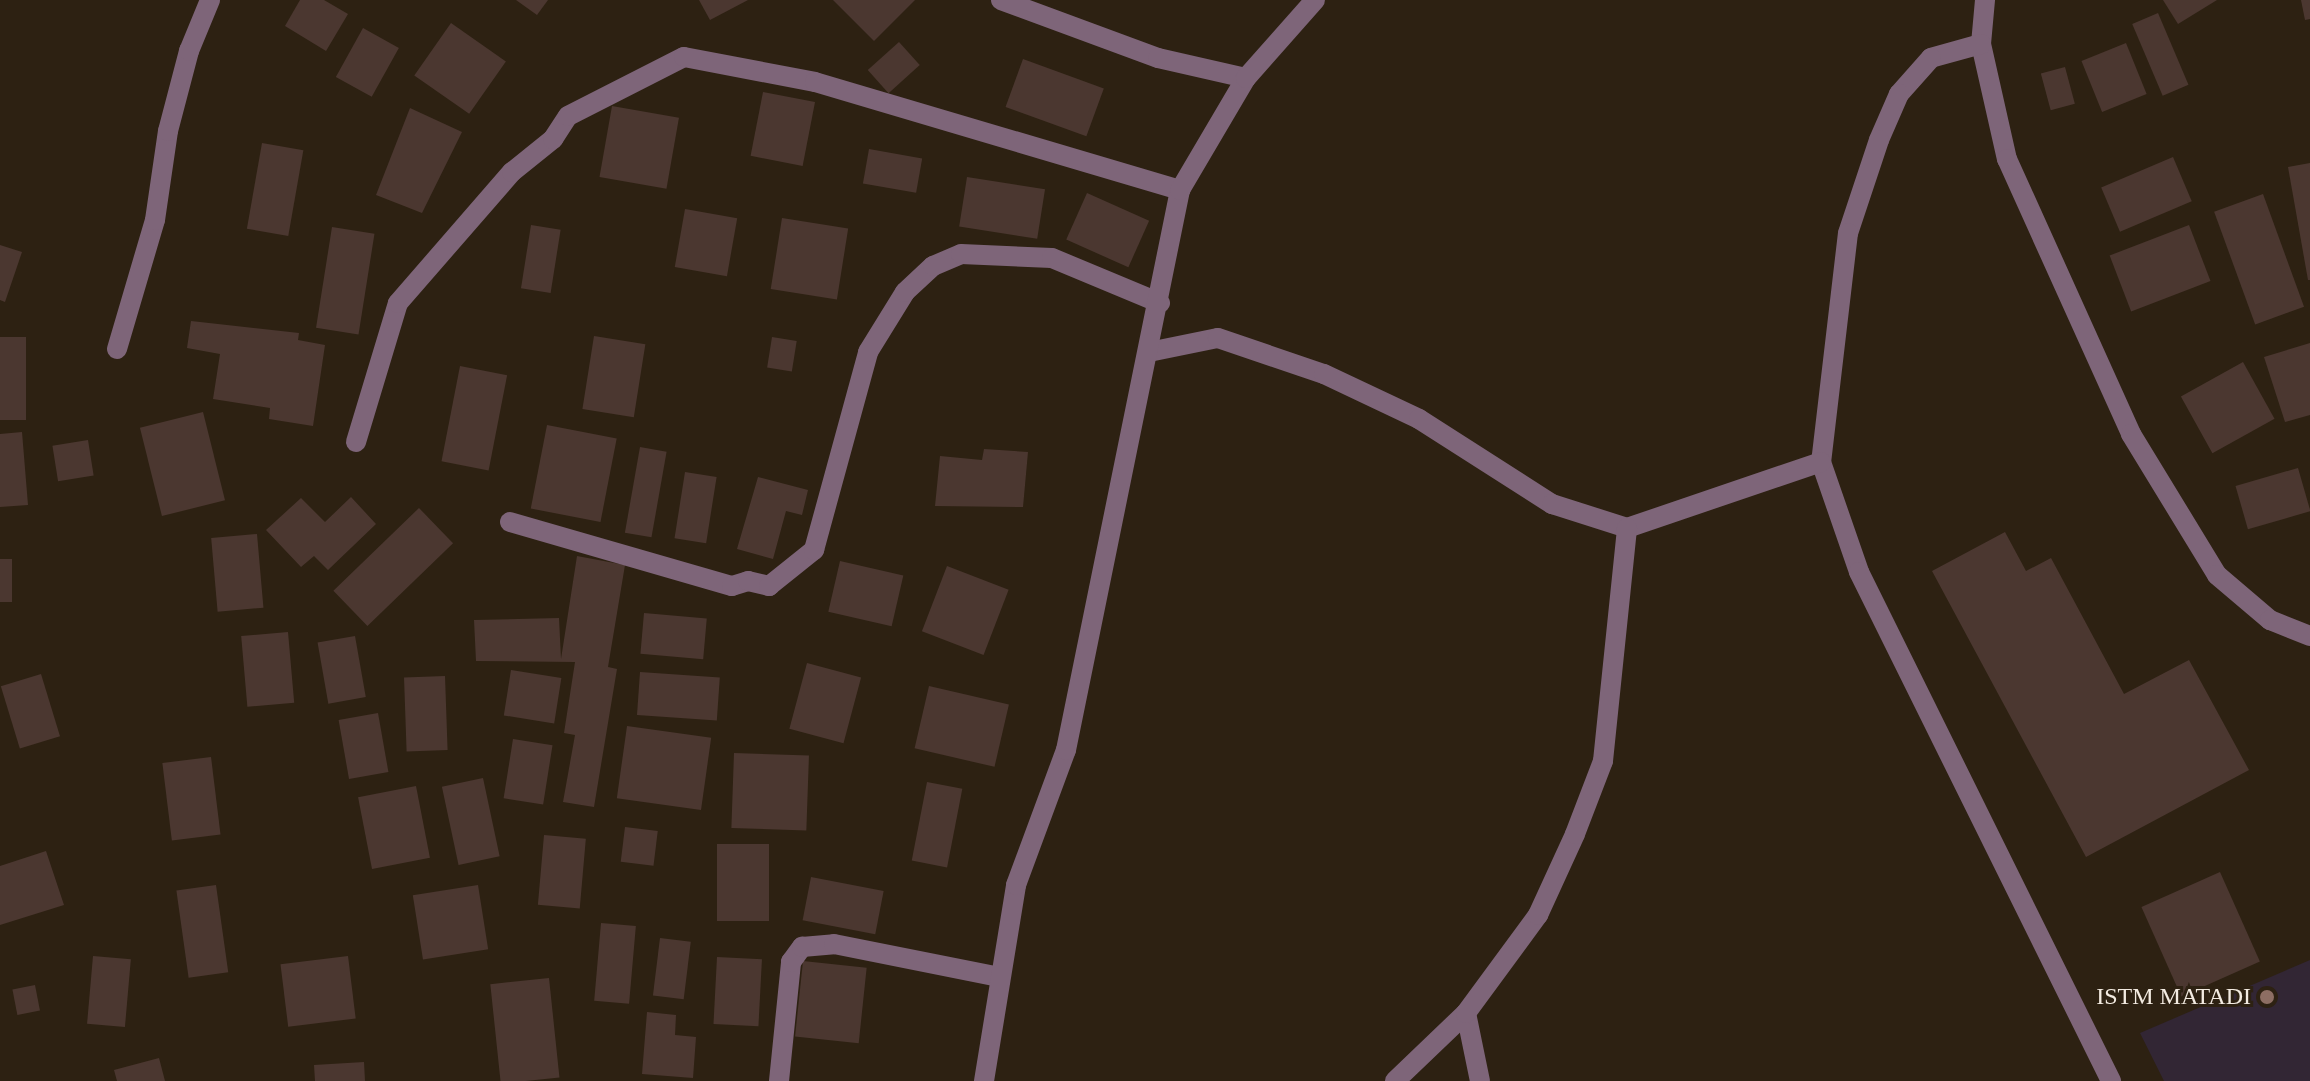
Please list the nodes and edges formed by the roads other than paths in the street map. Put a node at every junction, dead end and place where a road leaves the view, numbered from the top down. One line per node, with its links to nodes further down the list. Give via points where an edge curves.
1 (210, 0): 9 (street, via 189,51 168,131 155,220)
2 (1001, 0): 6 (street, via 1158,58)
3 (1315, 0): 6 (street)
4 (1985, 0): 5 (street)
5 (1981, 44): 12 (street, via 1931,58 1899,94 1879,140 1848,233); 15 (street, via 2007,159 2131,434 2217,575 2270,620)
6 (1246, 78): 7 (street)
7 (1180, 190): 8 (street); 11 (street, via 815,82 684,57 568,116 553,139 512,172 398,303)
8 (1160, 303): 10 (street); 13 (street, via 1052,258 961,254 933,266 905,292 868,352 814,550 769,586 748,581 732,586)
9 (117, 349)
10 (1149, 352): 14 (street, via 1218,338 1324,374 1419,419 1552,504); 16 (street, via 1066,750 1016,885)
11 (356, 442)
12 (1821, 462): 14 (street); 22 (street, via 1859,572)
13 (510, 522)
14 (1627, 528): 17 (street, via 1603,761 1538,915)
15 (2310, 636)
16 (999, 977): 18 (street, via 834,944 802,947 791,962); 19 (street)
17 (1466, 1013): 20 (street); 21 (street)
18 (779, 1081)
19 (984, 1081)
20 (1395, 1081)
21 (1480, 1081)
22 (2111, 1081)

